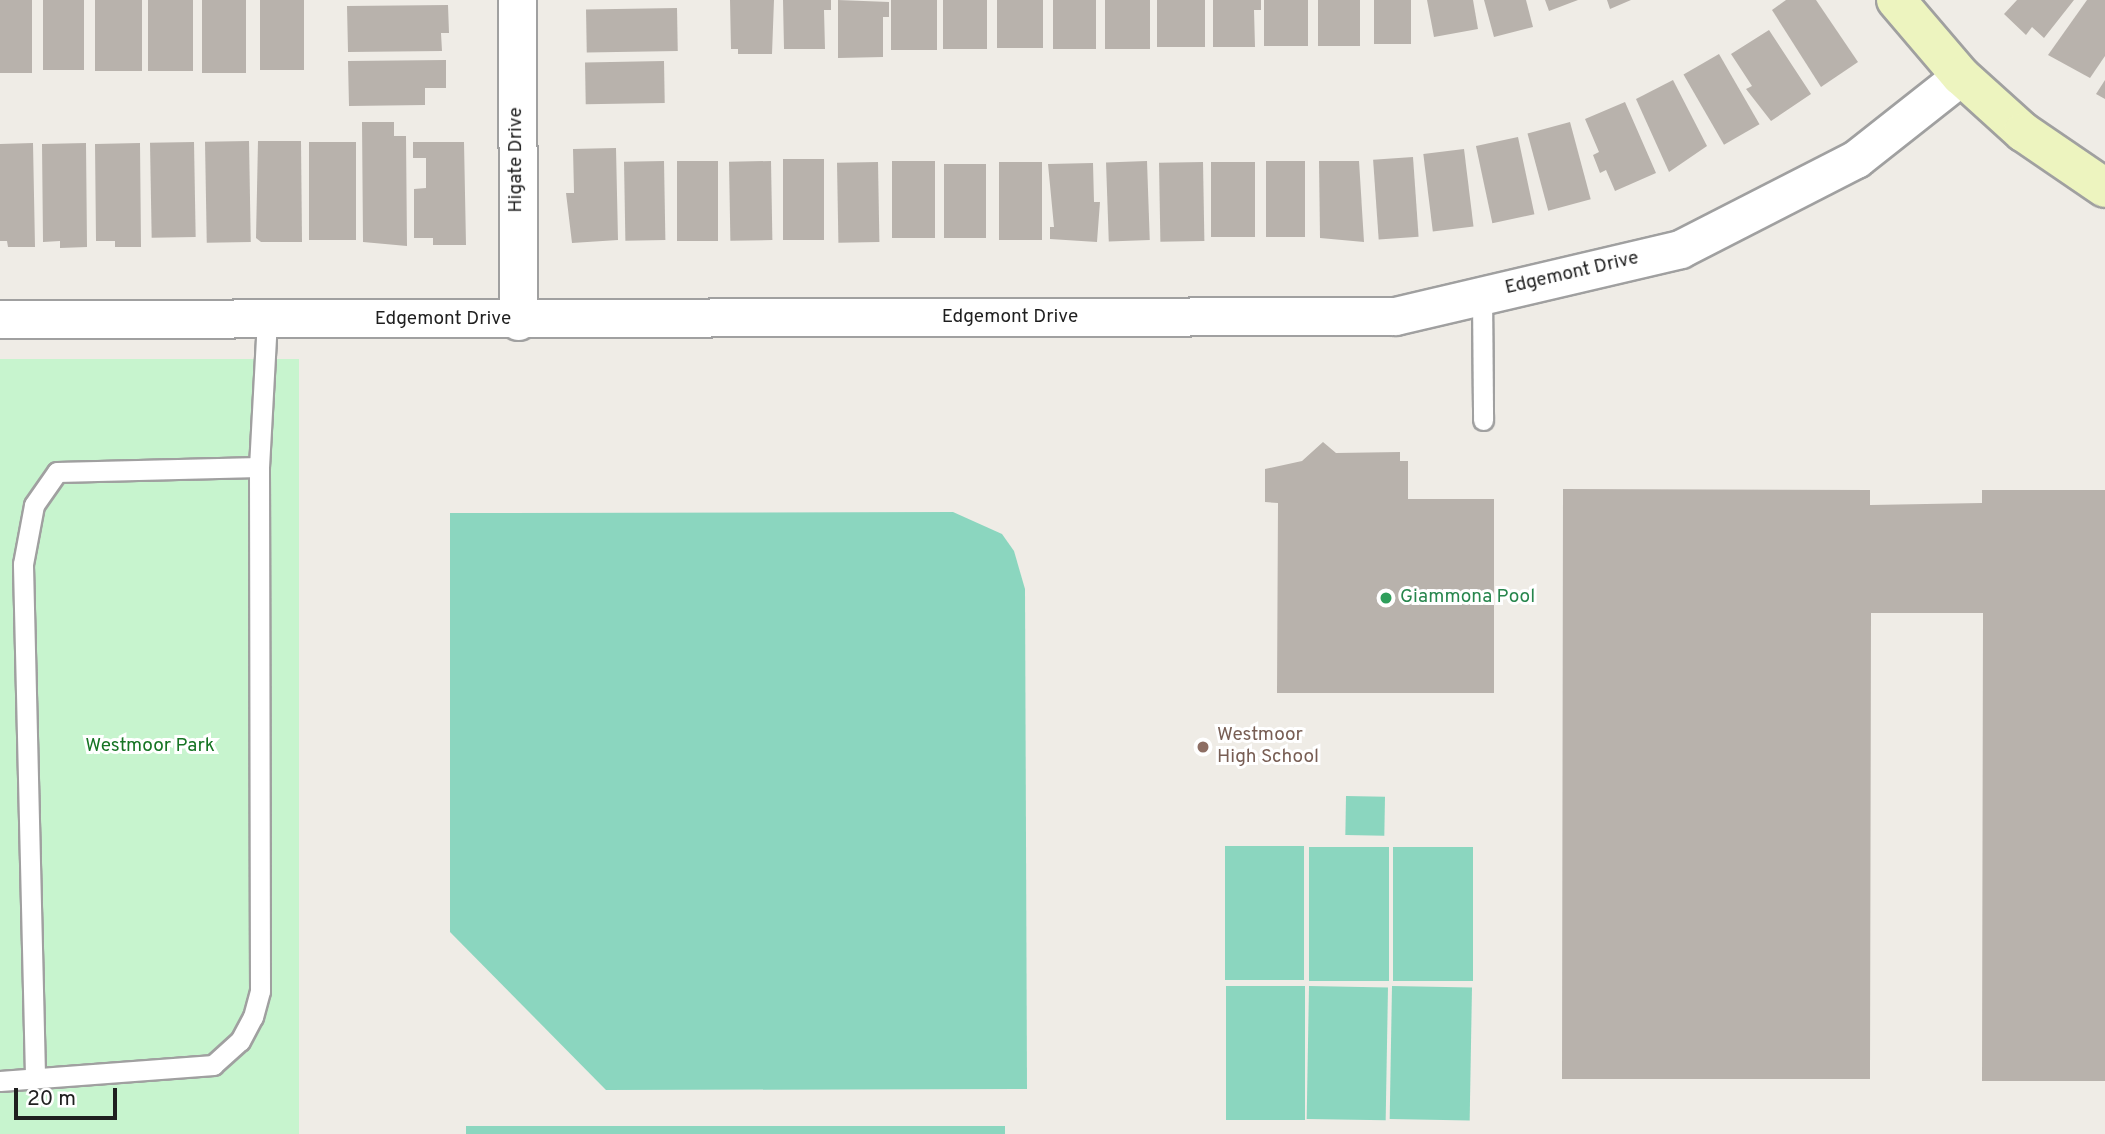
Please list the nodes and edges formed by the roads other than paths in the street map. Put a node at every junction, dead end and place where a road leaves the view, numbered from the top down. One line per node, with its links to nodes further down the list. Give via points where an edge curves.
1 (517, 0): 8 (street, Higate Drive)
2 (1896, 0): 3 (street)
3 (1961, 76): 4 (street, via 2024,132); 5 (street, Edgemont Drive, via 1856,159 1680,249)
4 (2105, 188)
5 (1482, 295): 8 (street, Edgemont Drive, via 1395,316); 9 (lane)
6 (0, 319): 7 (street, Edgemont Drive)
7 (267, 320): 8 (street, Edgemont Drive); 10 (lane)
8 (518, 321)
9 (1482, 420)
10 (258, 467): 11 (lane, via 260,991 253,1017 240,1041 213,1065); 11 (lane, via 57,472 34,505 23,564)
11 (36, 1075): 12 (lane)
12 (0, 1081)

